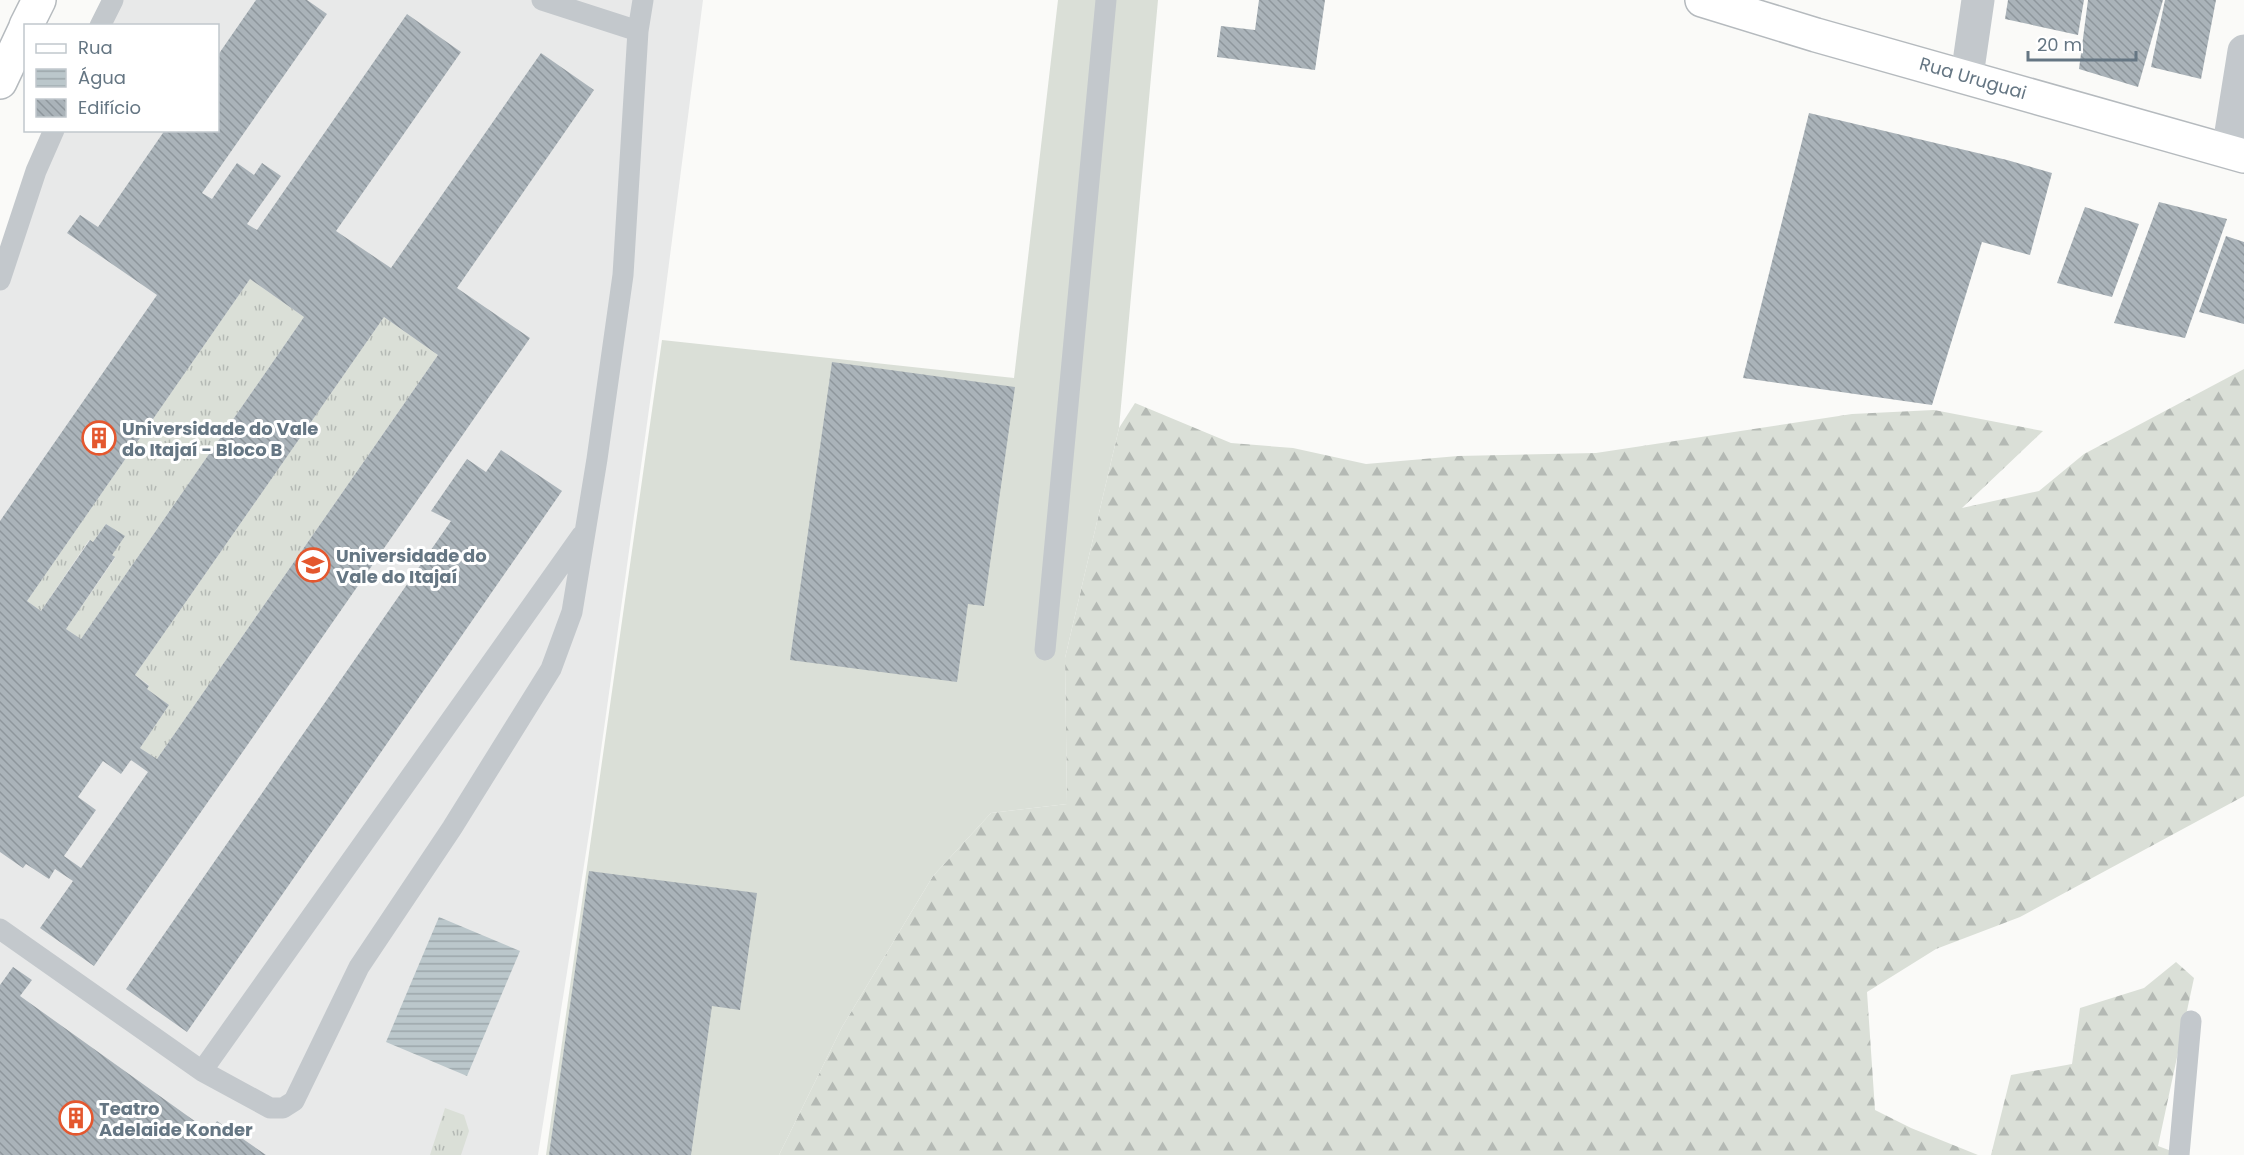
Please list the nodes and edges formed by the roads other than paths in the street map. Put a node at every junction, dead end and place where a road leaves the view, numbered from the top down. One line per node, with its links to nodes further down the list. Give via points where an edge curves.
1 (39, 0): 8 (main road)
2 (113, 0): 9 (lane)
3 (542, 0): 11 (lane)
4 (643, 0): 11 (lane)
5 (1106, 0): 19 (lane)
6 (1978, 0): 13 (street)
7 (1707, 1): 13 (main road, Rua Uruguai)
8 (27, 24)
9 (101, 24)
10 (24, 30): 14 (main road)
11 (638, 31): 18 (lane, via 623,275)
12 (2244, 51): 16 (street)
13 (1966, 76): 16 (main road, Rua Uruguai)
14 (0, 82)
15 (53, 132): 17 (lane)
16 (2236, 154)
17 (0, 280)
18 (586, 529): 22 (lane); 22 (lane, via 572,612 550,669 452,828 359,967 294,1101 283,1108 270,1108)
19 (1045, 650)
20 (0, 929): 22 (lane)
21 (2191, 1021): 23 (lane)
22 (202, 1071)
23 (2179, 1155)

